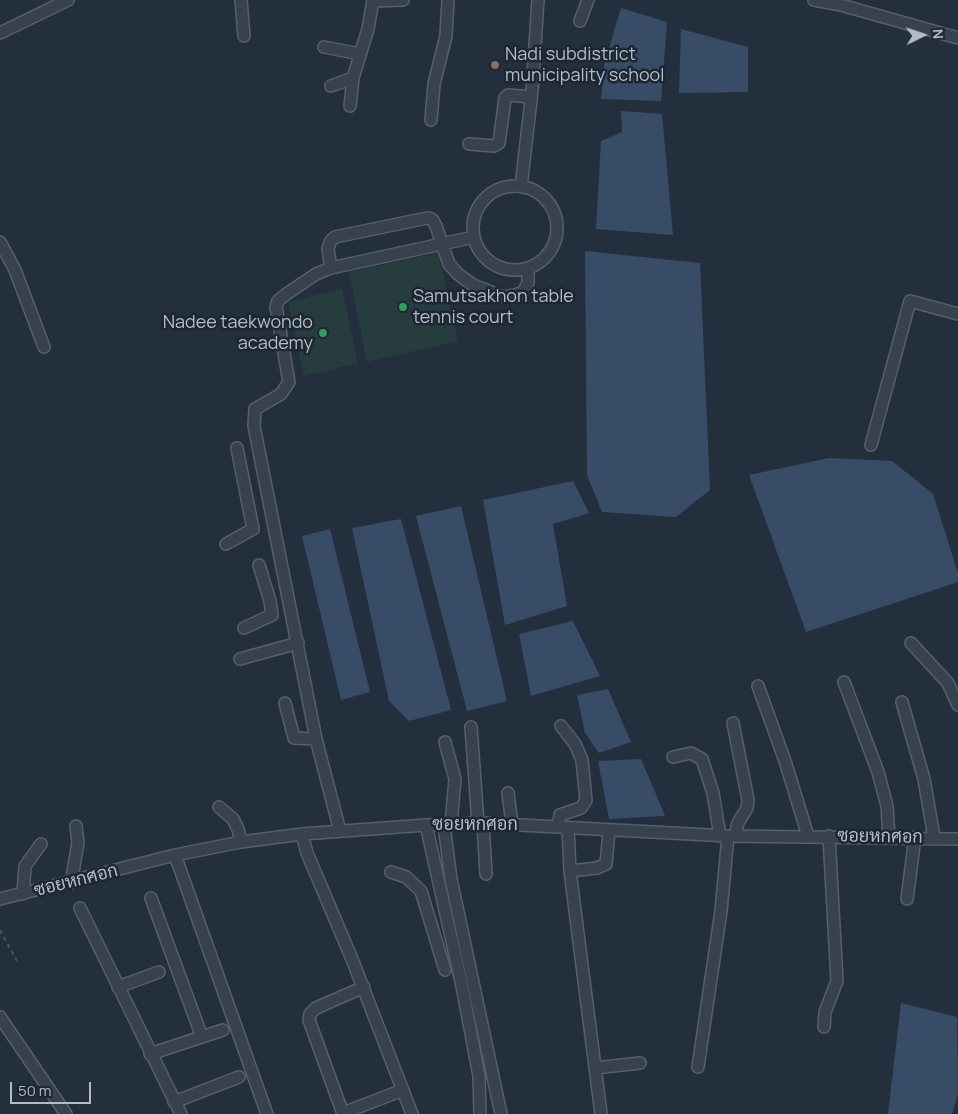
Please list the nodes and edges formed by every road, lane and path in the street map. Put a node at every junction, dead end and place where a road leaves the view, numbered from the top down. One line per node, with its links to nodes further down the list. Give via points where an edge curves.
1 (68, 0): 10 (street)
2 (241, 0): 11 (street)
3 (373, 0): 4 (street); 14 (street)
4 (403, 0)
5 (448, 0): 19 (street, via 446,36 434,84)
6 (538, 0): 17 (street)
7 (588, 0): 9 (street)
8 (814, 0): 12 (street)
9 (580, 21)
10 (0, 33)
11 (244, 36)
12 (958, 38)
13 (324, 47): 14 (street)
14 (360, 54): 15 (street)
15 (352, 78): 16 (street); 18 (street)
16 (331, 86)
17 (531, 97): 20 (street, via 508,95 505,98 499,143 494,146); 21 (street)
18 (350, 106)
19 (431, 120)
20 (468, 144)
21 (521, 187): 22 (street, via 505,188 485,200 477,213); 26 (street, via 543,197 557,225 552,248 542,261)
22 (474, 237): 24 (street); 26 (street, via 480,251 491,262 505,269)
23 (0, 242): 28 (street, via 15,270)
24 (441, 242): 25 (street); 25 (street, via 432,219 427,218 336,238 328,249); 26 (street, via 449,264 458,274 490,293 504,297 523,292 528,283)
25 (331, 268): 31 (street, via 285,295 276,307 289,382 281,394 261,404 253,415)
26 (528, 268)
27 (958, 314): 29 (street, via 910,301)
28 (44, 347)
29 (871, 446)
30 (237, 448): 32 (street)
31 (273, 522): 32 (street); 35 (street)
32 (252, 529): 33 (street)
33 (226, 544)
34 (259, 565): 36 (street)
35 (289, 597): 36 (street); 39 (street)
36 (270, 601): 37 (street, via 272,615)
37 (244, 628)
38 (911, 642): 45 (street, via 948,683)
39 (298, 643): 40 (street); 49 (street)
40 (240, 659)
41 (844, 682): 64 (street, via 878,772 887,806)
42 (758, 686): 62 (street)
43 (902, 702): 67 (street, via 924,779)
44 (285, 703): 49 (street, via 294,738)
45 (958, 705)
46 (732, 723): 66 (street, via 748,808)
47 (561, 726): 58 (street, via 582,760 586,800 581,808 560,814)
48 (471, 727): 55 (street)
49 (316, 739): 59 (street)
50 (445, 742): 60 (street, via 455,779)
51 (672, 757): 66 (street, via 691,753 702,759)
52 (508, 793): 54 (street)
53 (219, 807): 69 (street, via 233,819)
54 (512, 824): 55 (street, ซอยหกศอก); 58 (street, ซอยหกศอก)
55 (482, 825): 60 (street, ซอยหกศอก); 75 (street)
56 (76, 826): 76 (street, via 78,843)
57 (427, 829): 59 (street, ซอยหกศอก); 60 (street, ซอยหกศอก); 77 (street)
58 (565, 830): 61 (street, ซอยหกศอก); 74 (street)
59 (340, 831): 71 (street, ซอยหกศอก)
60 (446, 831): 107 (street)
61 (609, 835): 66 (street, ซอยหกศอก); 74 (street, via 606,864)
62 (808, 836): 63 (street, ซอยหกศอก); 66 (street, ซอยหกศอก)
63 (829, 836): 64 (street, ซอยหกศอก); 91 (street, via 837,981 825,1012)
64 (889, 837): 65 (street, ซอยหกศอก)
65 (915, 837): 67 (street, ซอยหกศอก); 82 (street)
66 (728, 838): 96 (street, via 721,911)
67 (934, 838): 68 (street, ซอยหกศอก)
68 (958, 839)
69 (241, 842): 71 (street, ซอยหกศอก); 72 (street, ซอยหกศอก)
70 (41, 844): 79 (street, via 25,866)
71 (304, 844): 89 (street)
72 (177, 859): 76 (street, ซอยหกศอก); 103 (street)
73 (391, 872): 78 (street, via 406,877)
74 (570, 872): 97 (street)
75 (486, 874)
76 (71, 882): 79 (street, ซอยหกศอก)
77 (440, 886): 78 (street); 106 (street, via 479,1076)
78 (421, 891): 86 (street)
79 (23, 894): 81 (street, ซอยหกศอก)
80 (151, 898): 93 (street)
81 (0, 899)
82 (907, 899)
83 (80, 908): 88 (street)
84 (0, 930): 85 (path)
85 (17, 961)
86 (445, 970)
87 (159, 972): 88 (street)
88 (118, 987): 94 (street)
89 (364, 987): 99 (street); 104 (street, via 316,1008 309,1020)
90 (0, 1017): 101 (street)
91 (824, 1027)
92 (223, 1030): 93 (street)
93 (202, 1037): 94 (street)
94 (150, 1054): 100 (street)
95 (640, 1063): 97 (street)
96 (698, 1067)
97 (595, 1068): 108 (street)
98 (239, 1077): 100 (street)
99 (403, 1090): 104 (street); 105 (street)
100 (174, 1102): 102 (street)
101 (66, 1114)
102 (181, 1114)
103 (267, 1114)
104 (343, 1114)
105 (412, 1114)
106 (480, 1114)
107 (501, 1114)
108 (601, 1114)

